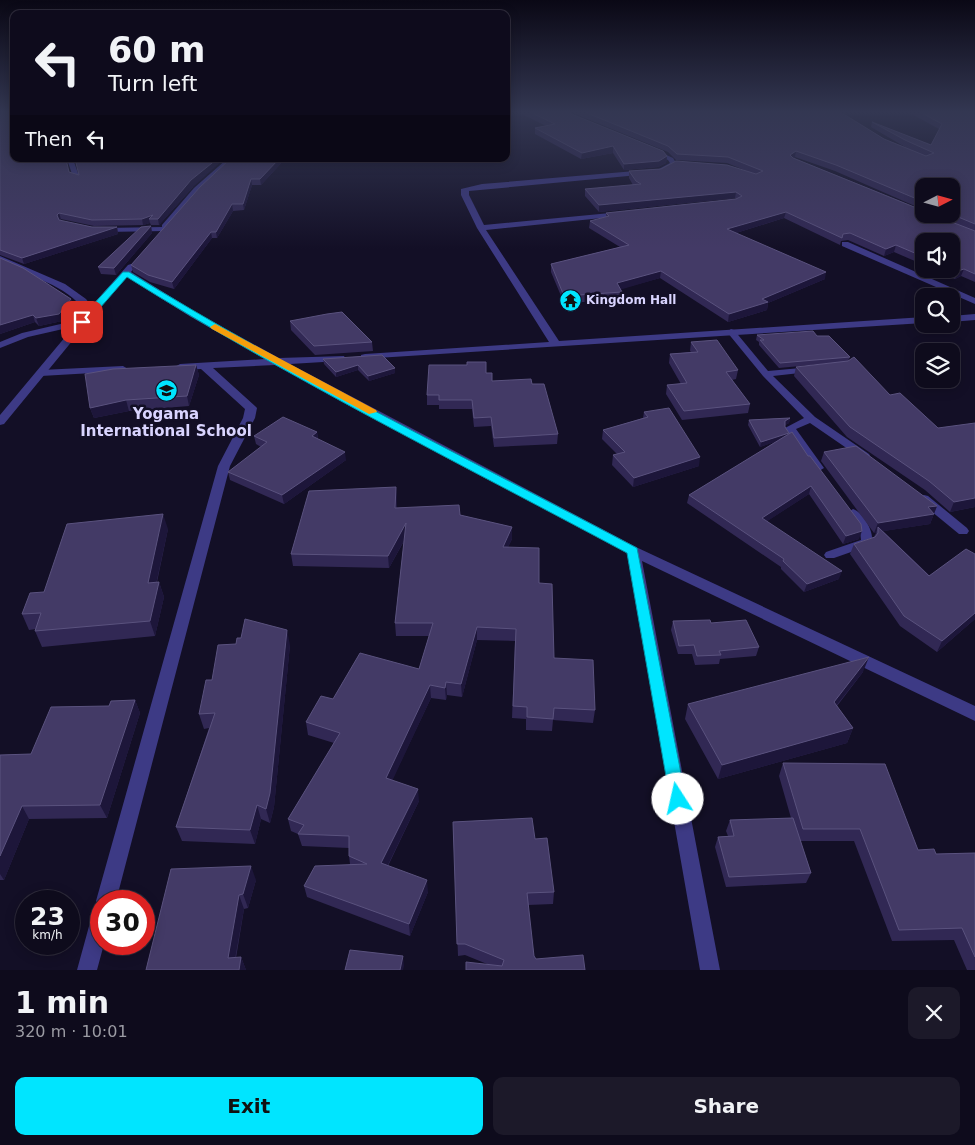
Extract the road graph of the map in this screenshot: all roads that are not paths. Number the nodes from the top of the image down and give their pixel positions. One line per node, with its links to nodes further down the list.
1 (668, 158): 4 (street)
2 (71, 162): 6 (street)
3 (227, 162): 9 (street)
4 (673, 163): 5 (lane); 8 (street)
5 (682, 163)
6 (77, 177)
7 (628, 213): 8 (street)
8 (481, 228): 24 (street)
9 (163, 229): 10 (lane); 11 (street)
10 (94, 230)
11 (157, 236)
12 (845, 244): 16 (lane)
13 (138, 258): 15 (street)
14 (0, 259): 17 (street)
15 (126, 273): 17 (street); 25 (street)
16 (975, 301)
17 (91, 312): 21 (street)
18 (975, 318): 19 (street)
19 (960, 319)
20 (915, 321): 22 (street)
21 (82, 322): 23 (lane); 30 (street)
22 (731, 332): 24 (street); 31 (lane)
23 (0, 345)
24 (556, 345): 25 (street)
25 (278, 362): 26 (street); 39 (street)
26 (204, 366): 27 (street); 42 (street)
27 (165, 367)
28 (815, 368): 31 (lane)
29 (136, 369): 30 (street)
30 (40, 373): 33 (street)
31 (766, 374): 32 (lane)
32 (811, 419): 34 (lane); 35 (lane)
33 (0, 422)
34 (871, 460)
35 (827, 479)
36 (912, 489): 38 (lane)
37 (844, 501): 40 (lane)
38 (963, 531)
39 (632, 551): 41 (street); 45 (street)
40 (830, 555)
41 (975, 714)
42 (109, 890)
43 (91, 955): 44 (street)
44 (87, 970)
45 (710, 970)

